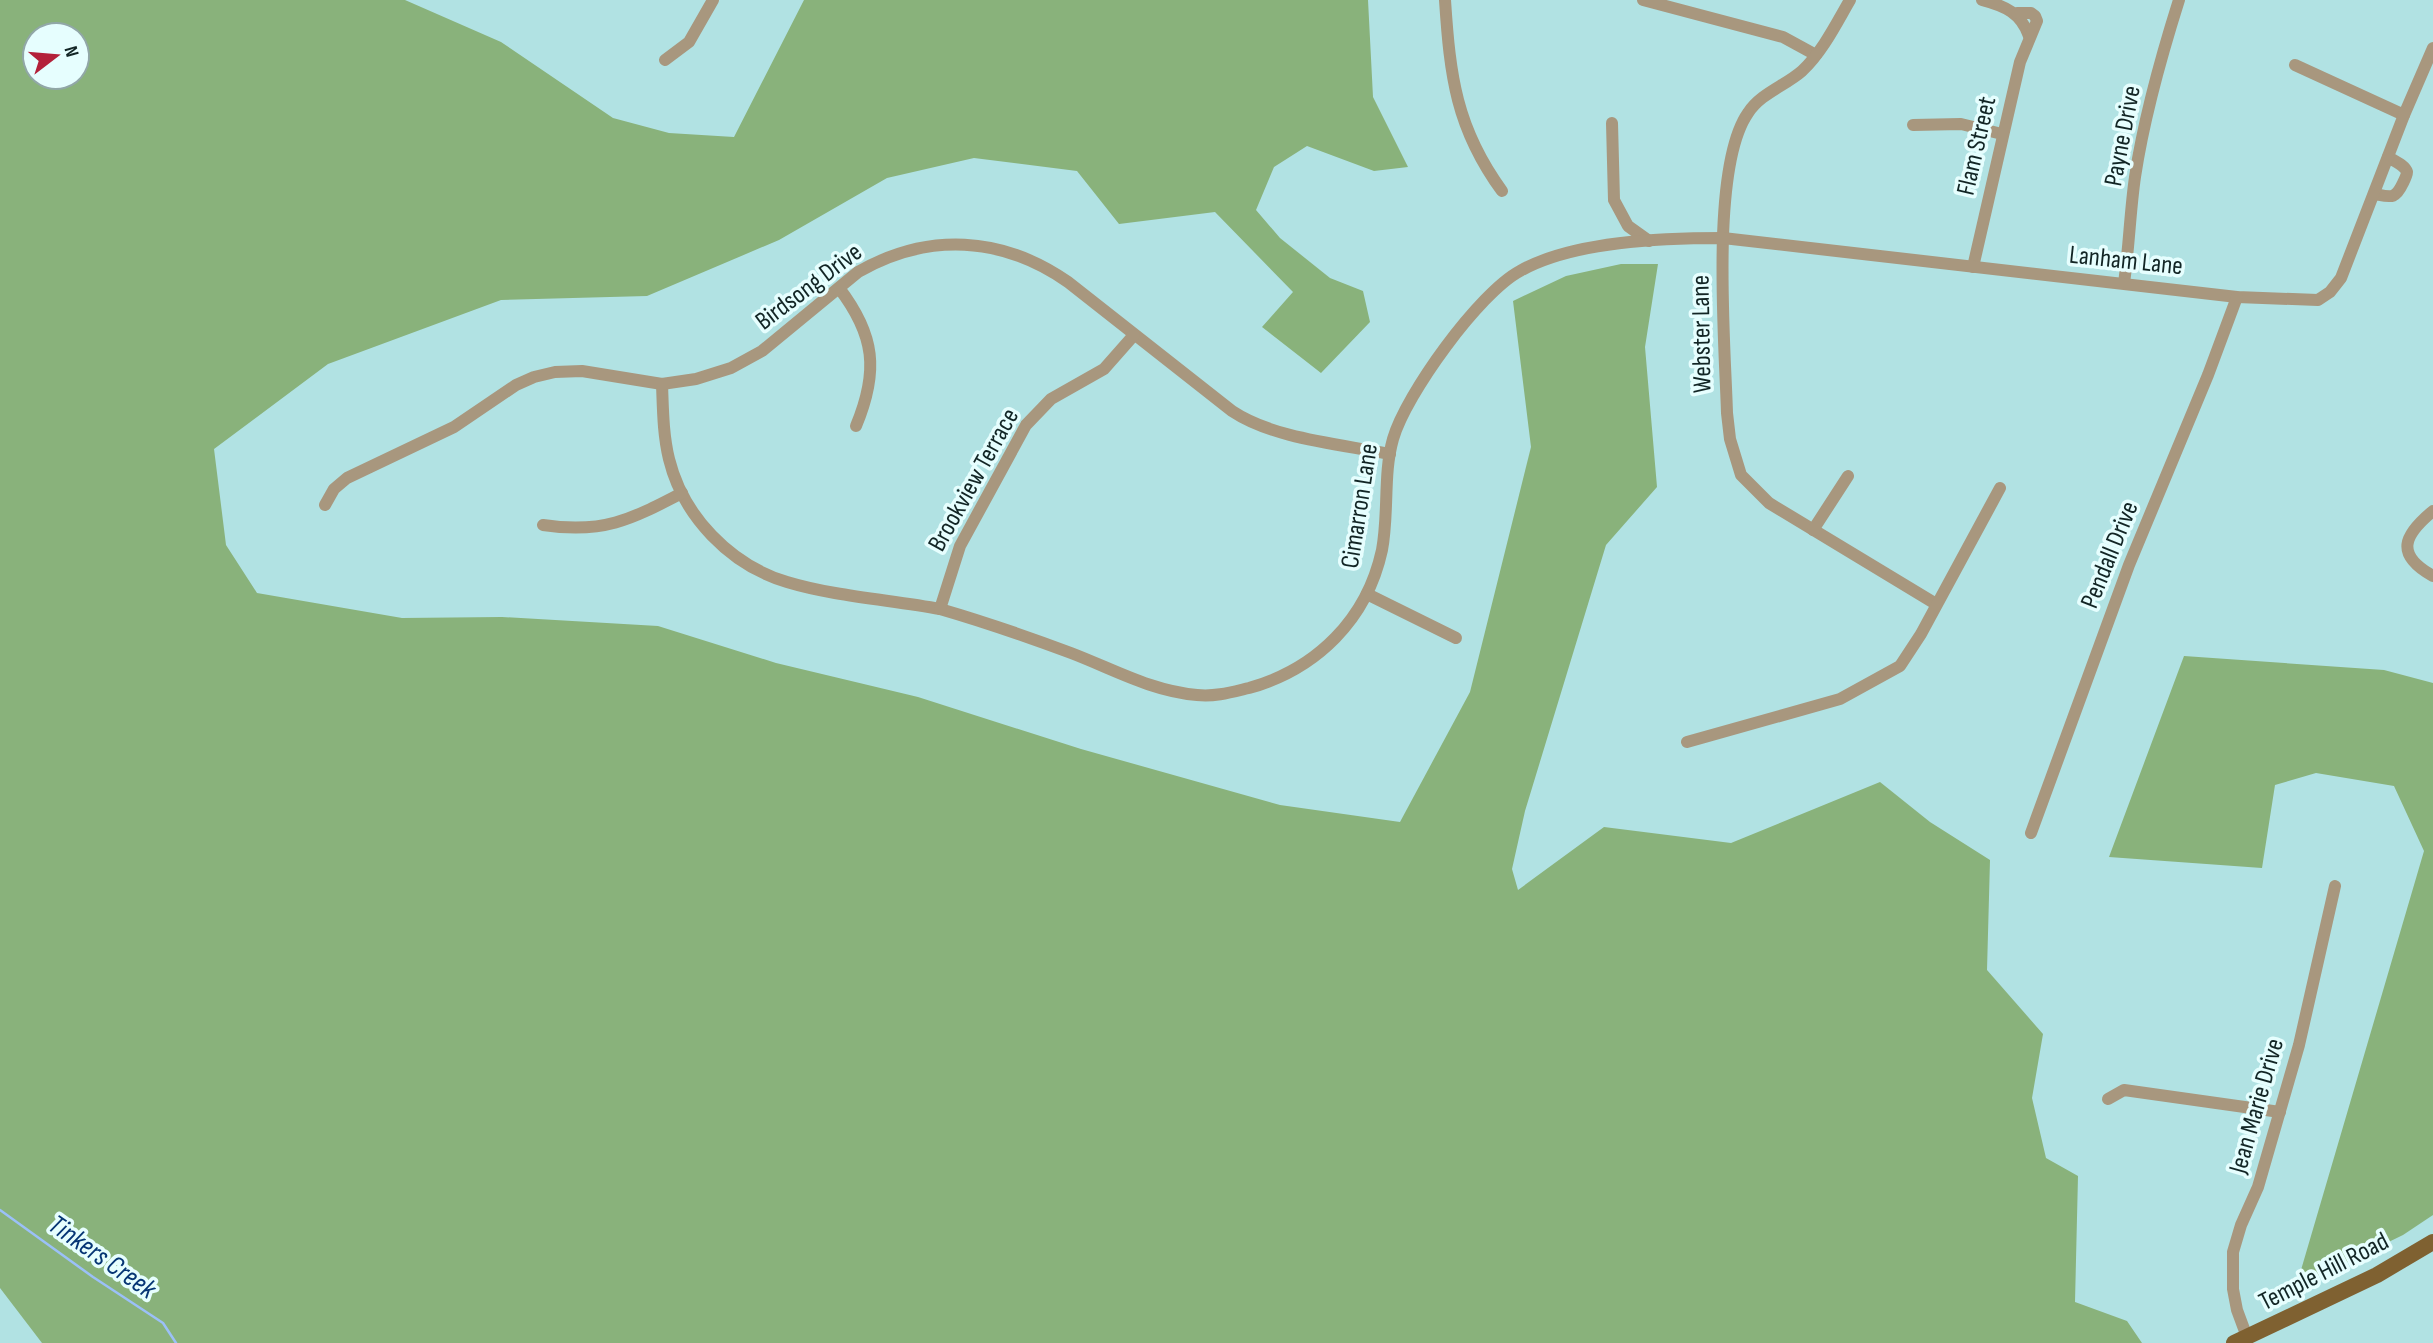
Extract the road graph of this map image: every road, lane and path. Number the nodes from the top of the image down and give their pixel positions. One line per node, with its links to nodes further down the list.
1 (713, 0): 9 (street)
2 (1445, 0): 16 (street)
3 (1643, 0): 8 (street)
4 (1850, 0): 8 (street, Webster Lane)
5 (1982, 0): 14 (street, Flam Street)
6 (2179, 0): 21 (street, Payne Drive)
7 (2433, 48): 11 (street, Lanham Lane)
8 (1816, 55): 18 (street, Webster Lane)
9 (665, 60)
10 (2295, 65): 11 (street)
11 (2404, 115): 15 (street, Lanham Lane)
12 (1612, 123): 19 (street)
13 (1913, 125): 14 (street)
14 (2002, 134): 20 (street, Flam Street)
15 (2388, 158): 17 (street, Lanham Lane); 17 (street)
16 (1502, 191)
17 (2374, 194): 23 (street, Lanham Lane)
18 (1723, 238): 19 (street, Lanham Lane); 20 (street, Lanham Lane); 34 (street, Webster Lane)
19 (1645, 241): 27 (street, Cimarron Lane)
20 (1973, 267): 21 (street, Lanham Lane)
21 (2124, 283): 23 (street, Lanham Lane)
22 (839, 288): 24 (street, Birdsong Drive); 25 (street, Birdsong Drive); 26 (street)
23 (2237, 297): 41 (street, Pendall Drive)
24 (1134, 335): 27 (street, Birdsong Drive); 38 (street, Brookview Terrace)
25 (662, 384): 30 (street, Cimarron Lane); 31 (street, Birdsong Drive)
26 (856, 426)
27 (1390, 454): 36 (street, Cimarron Lane)
28 (1848, 476): 34 (street)
29 (2000, 488): 37 (street)
30 (682, 493): 33 (street); 38 (street, Cimarron Lane)
31 (325, 505)
32 (2433, 511): 35 (street)
33 (543, 525)
34 (1813, 530): 37 (street, Webster Lane)
35 (2433, 576)
36 (1367, 594): 38 (street, Cimarron Lane); 39 (street)
37 (1936, 604): 40 (street)
38 (940, 609)
39 (1456, 638)
40 (1688, 742)
41 (2031, 832)
42 (2335, 886): 44 (street, Jean Marie Drive)
43 (2108, 1099): 44 (street)
44 (2280, 1112): 46 (street, Jean Marie Drive)
45 (2433, 1242): 46 (main road, Temple Hill Road)
46 (2241, 1340)

